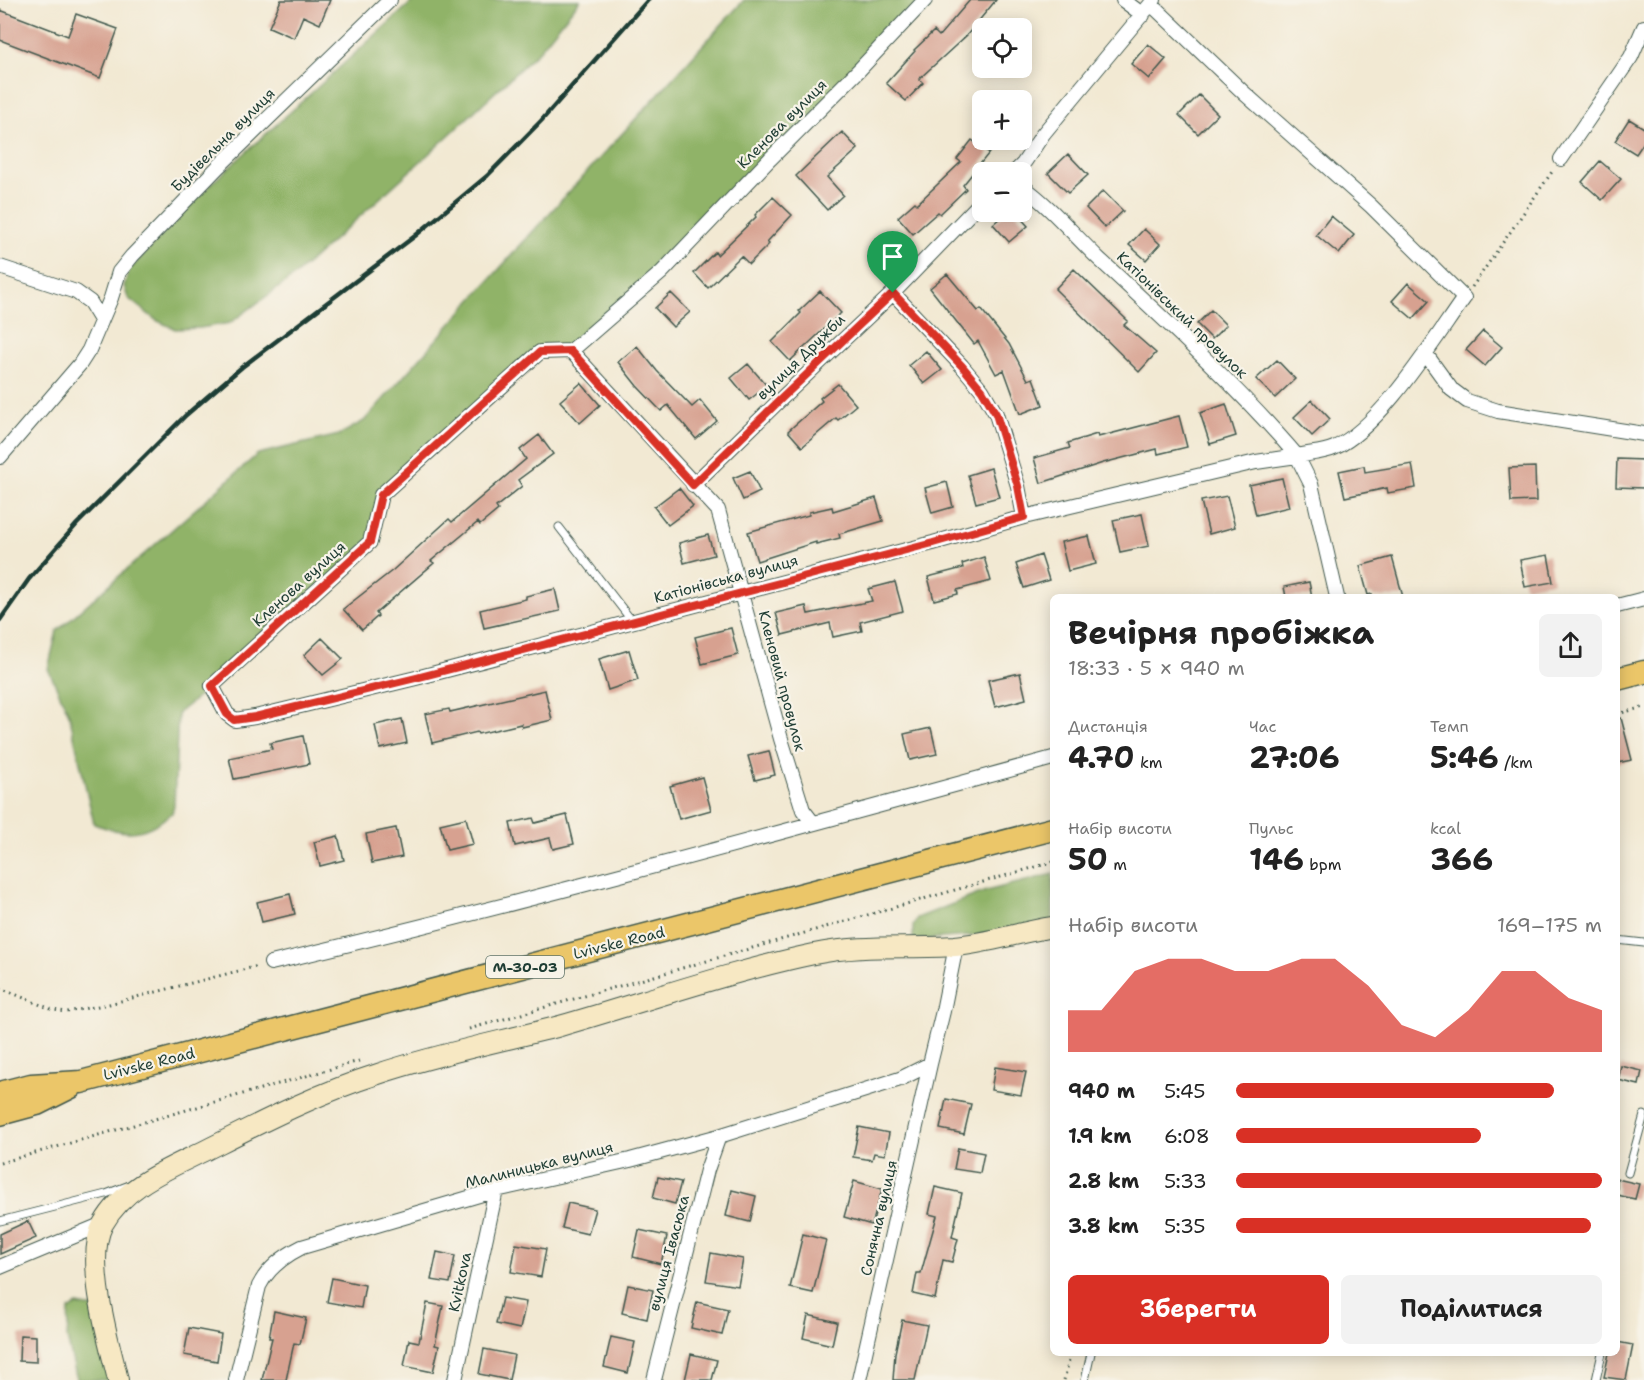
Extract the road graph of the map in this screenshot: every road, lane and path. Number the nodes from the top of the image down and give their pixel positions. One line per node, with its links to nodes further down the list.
1 (390, 0): 13 (street, Будівельна вулиця)
2 (925, 0): 14 (street, Кленова вулиця)
3 (1123, 0): 4 (street)
4 (1149, 6): 7 (street); 12 (street)
5 (1644, 27): 6 (street)
6 (1561, 159): 12 (path)
7 (1022, 162)
8 (1032, 194): 17 (street, Катіонівський провулок)
9 (972, 211): 11 (street, вулиця Дружби)
10 (0, 267): 13 (street)
11 (893, 293): 19 (street, вулиця Дружби); 20 (street)
12 (1464, 298): 15 (street, Катіонівська вулиця)
13 (101, 320): 18 (street, Будівельна вулиця)
14 (571, 351): 19 (street, Кленовий провулок); 31 (street, Кленова вулиця)
15 (1425, 353): 16 (street); 17 (street, Катіонівська вулиця)
16 (1644, 434)
17 (1297, 456): 20 (street, Катіонівська вулиця); 23 (street, Катіонівський провулок)
18 (0, 457)
19 (693, 485): 22 (street, Кленовий провулок)
20 (1024, 517): 22 (street, Катіонівська вулиця)
21 (559, 527): 26 (lane)
22 (740, 592): 26 (street, Катіонівська вулиця); 33 (street, Кленовий провулок)
23 (1336, 594)
24 (1644, 599): 25 (street)
25 (1620, 605)
26 (632, 621): 31 (street, Катіонівська вулиця)
27 (1644, 672): 28 (main road)
28 (1620, 678)
29 (1644, 707): 30 (path)
30 (1620, 713)
31 (255, 717)
32 (1050, 759): 33 (street)
33 (813, 823): 40 (street)
34 (1050, 831): 45 (main road, Lvivske Road / М-30-03)
35 (1050, 863): 42 (path)
36 (1050, 928): 39 (street)
37 (1620, 940): 38 (lane)
38 (1644, 943)
39 (956, 946): 44 (street, Сонячна вулиця); 52 (street)
40 (271, 963): 41 (path)
41 (0, 988)
42 (468, 1030)
43 (365, 1059): 50 (path)
44 (930, 1064): 49 (street, Малиницька вулиця); 64 (street, Сонячна вулиця)
45 (81, 1082): 46 (main road, Lvivske Road / М-30-03); 47 (main road, Lvivske Road / М-30-03)
46 (0, 1093)
47 (0, 1114)
48 (1644, 1115): 51 (lane)
49 (719, 1136): 53 (street, Малиницька вулиця); 63 (street, вулиця Івасюка)
50 (0, 1163)
51 (1628, 1173)
52 (152, 1176): 54 (lane); 55 (street)
53 (496, 1191): 61 (street, Малиницька вулиця); 62 (street, Kvitkova)
54 (0, 1221)
55 (104, 1224): 56 (street); 60 (street)
56 (0, 1267)
57 (1070, 1356): 65 (path)
58 (1090, 1356): 66 (lane)
59 (1601, 1356): 67 (lane)
60 (118, 1380)
61 (236, 1380)
62 (455, 1380)
63 (654, 1380)
64 (859, 1380)
65 (1064, 1380)
66 (1085, 1380)
67 (1596, 1380)

